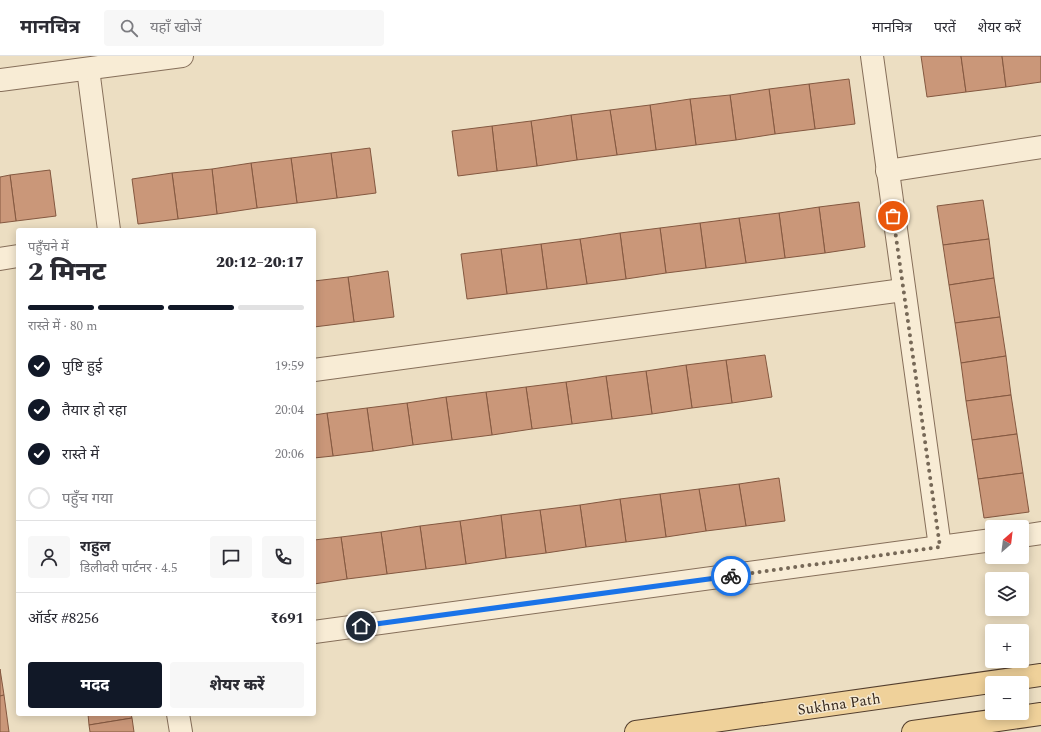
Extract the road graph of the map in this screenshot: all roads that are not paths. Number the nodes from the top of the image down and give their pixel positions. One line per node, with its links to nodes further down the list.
1 (182, 56): 3 (street)
2 (872, 56): 6 (street)
3 (88, 69): 4 (street); 7 (street)
4 (0, 80)
5 (1041, 147): 6 (street)
6 (888, 171): 10 (street)
7 (109, 228)
8 (16, 256): 9 (street)
9 (0, 258)
10 (903, 290): 11 (street); 15 (street)
11 (316, 370)
12 (1041, 534): 13 (street)
13 (1029, 535)
14 (985, 541): 15 (street)
15 (940, 547): 16 (street)
16 (316, 632)
17 (1041, 675): 21 (main road, Sukhna Path)
18 (1041, 714): 22 (main road)
19 (178, 716): 20 (street)
20 (180, 732)
21 (636, 732)
22 (913, 732)

